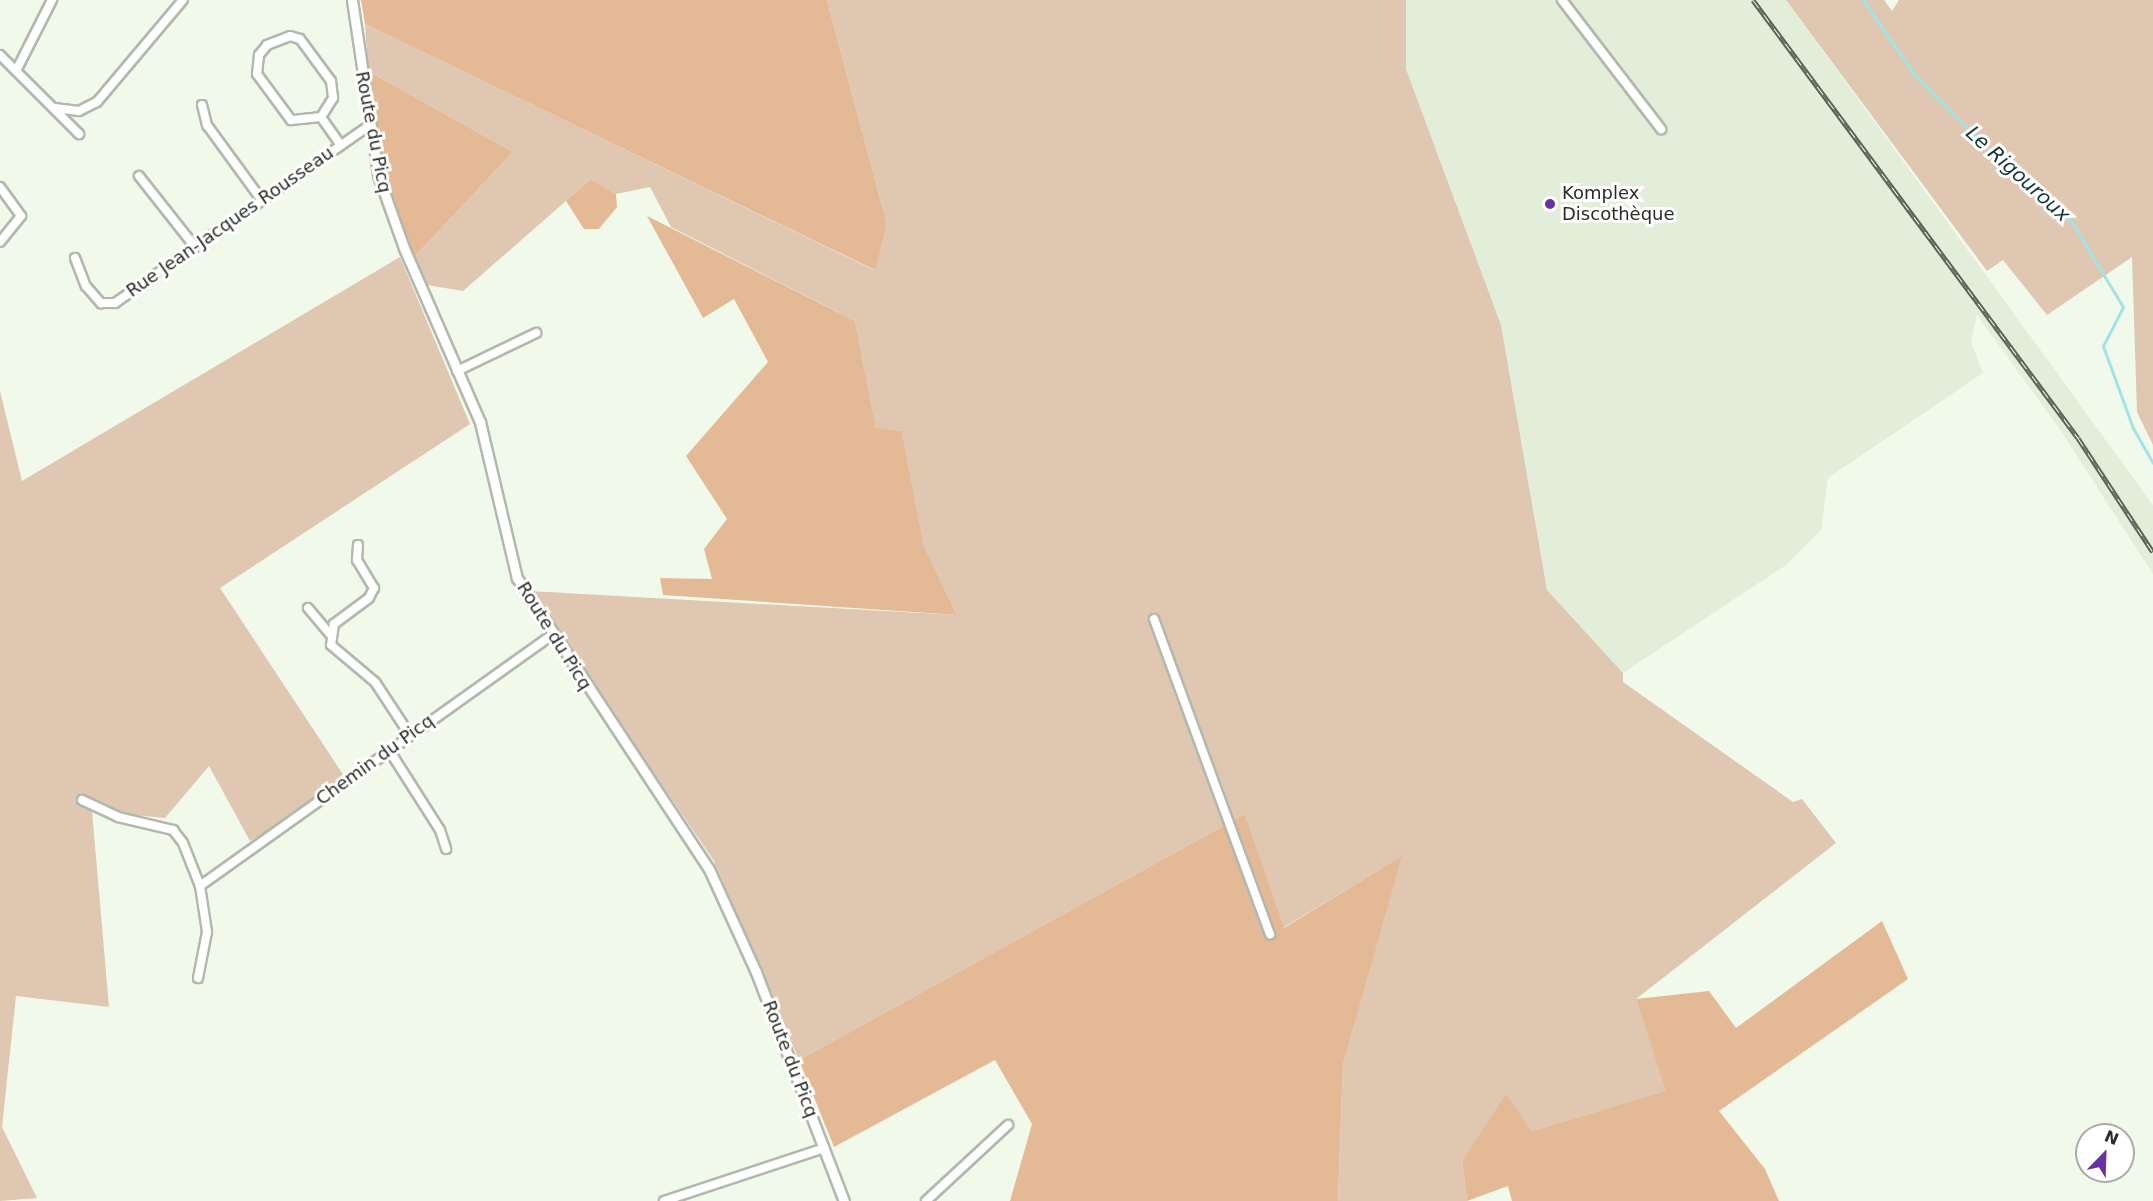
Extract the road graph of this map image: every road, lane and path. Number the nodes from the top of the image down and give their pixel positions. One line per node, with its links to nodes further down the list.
1 (52, 0): 6 (street)
2 (183, 0): 8 (street)
3 (352, 0): 10 (street, Route du Picq)
4 (1562, 0): 11 (street)
5 (0, 55): 6 (street)
6 (16, 70): 8 (street)
7 (201, 105): 16 (street)
8 (55, 108): 12 (street)
9 (321, 117): 9 (street); 13 (street)
10 (370, 124): 13 (street, Rue Jean-Jacques Rousseau); 21 (street, Route du Picq)
11 (1661, 129)
12 (79, 134)
13 (340, 144): 16 (street, Rue Jean-Jacques Rousseau)
14 (139, 176): 18 (street)
15 (0, 187): 17 (street)
16 (261, 199): 18 (street, Rue Jean-Jacques Rousseau)
17 (0, 242)
18 (195, 247): 19 (street, Rue Jean-Jacques Rousseau)
19 (75, 258)
20 (536, 333): 21 (street)
21 (457, 371): 26 (street, Route du Picq)
22 (358, 545): 25 (street)
23 (308, 608): 25 (street)
24 (1154, 619): 32 (street)
25 (330, 634): 27 (street)
26 (550, 636): 27 (street, Chemin du Picq); 35 (street, Route du Picq)
27 (410, 735): 28 (street, Chemin du Picq)
28 (388, 750): 30 (street); 31 (street, Chemin du Picq)
29 (82, 800): 31 (street)
30 (446, 849)
31 (200, 886): 33 (street)
32 (1269, 934)
33 (198, 978)
34 (1008, 1125): 38 (street)
35 (824, 1148): 36 (street); 37 (street, Route du Picq)
36 (664, 1201)
37 (844, 1201)
38 (926, 1201)

